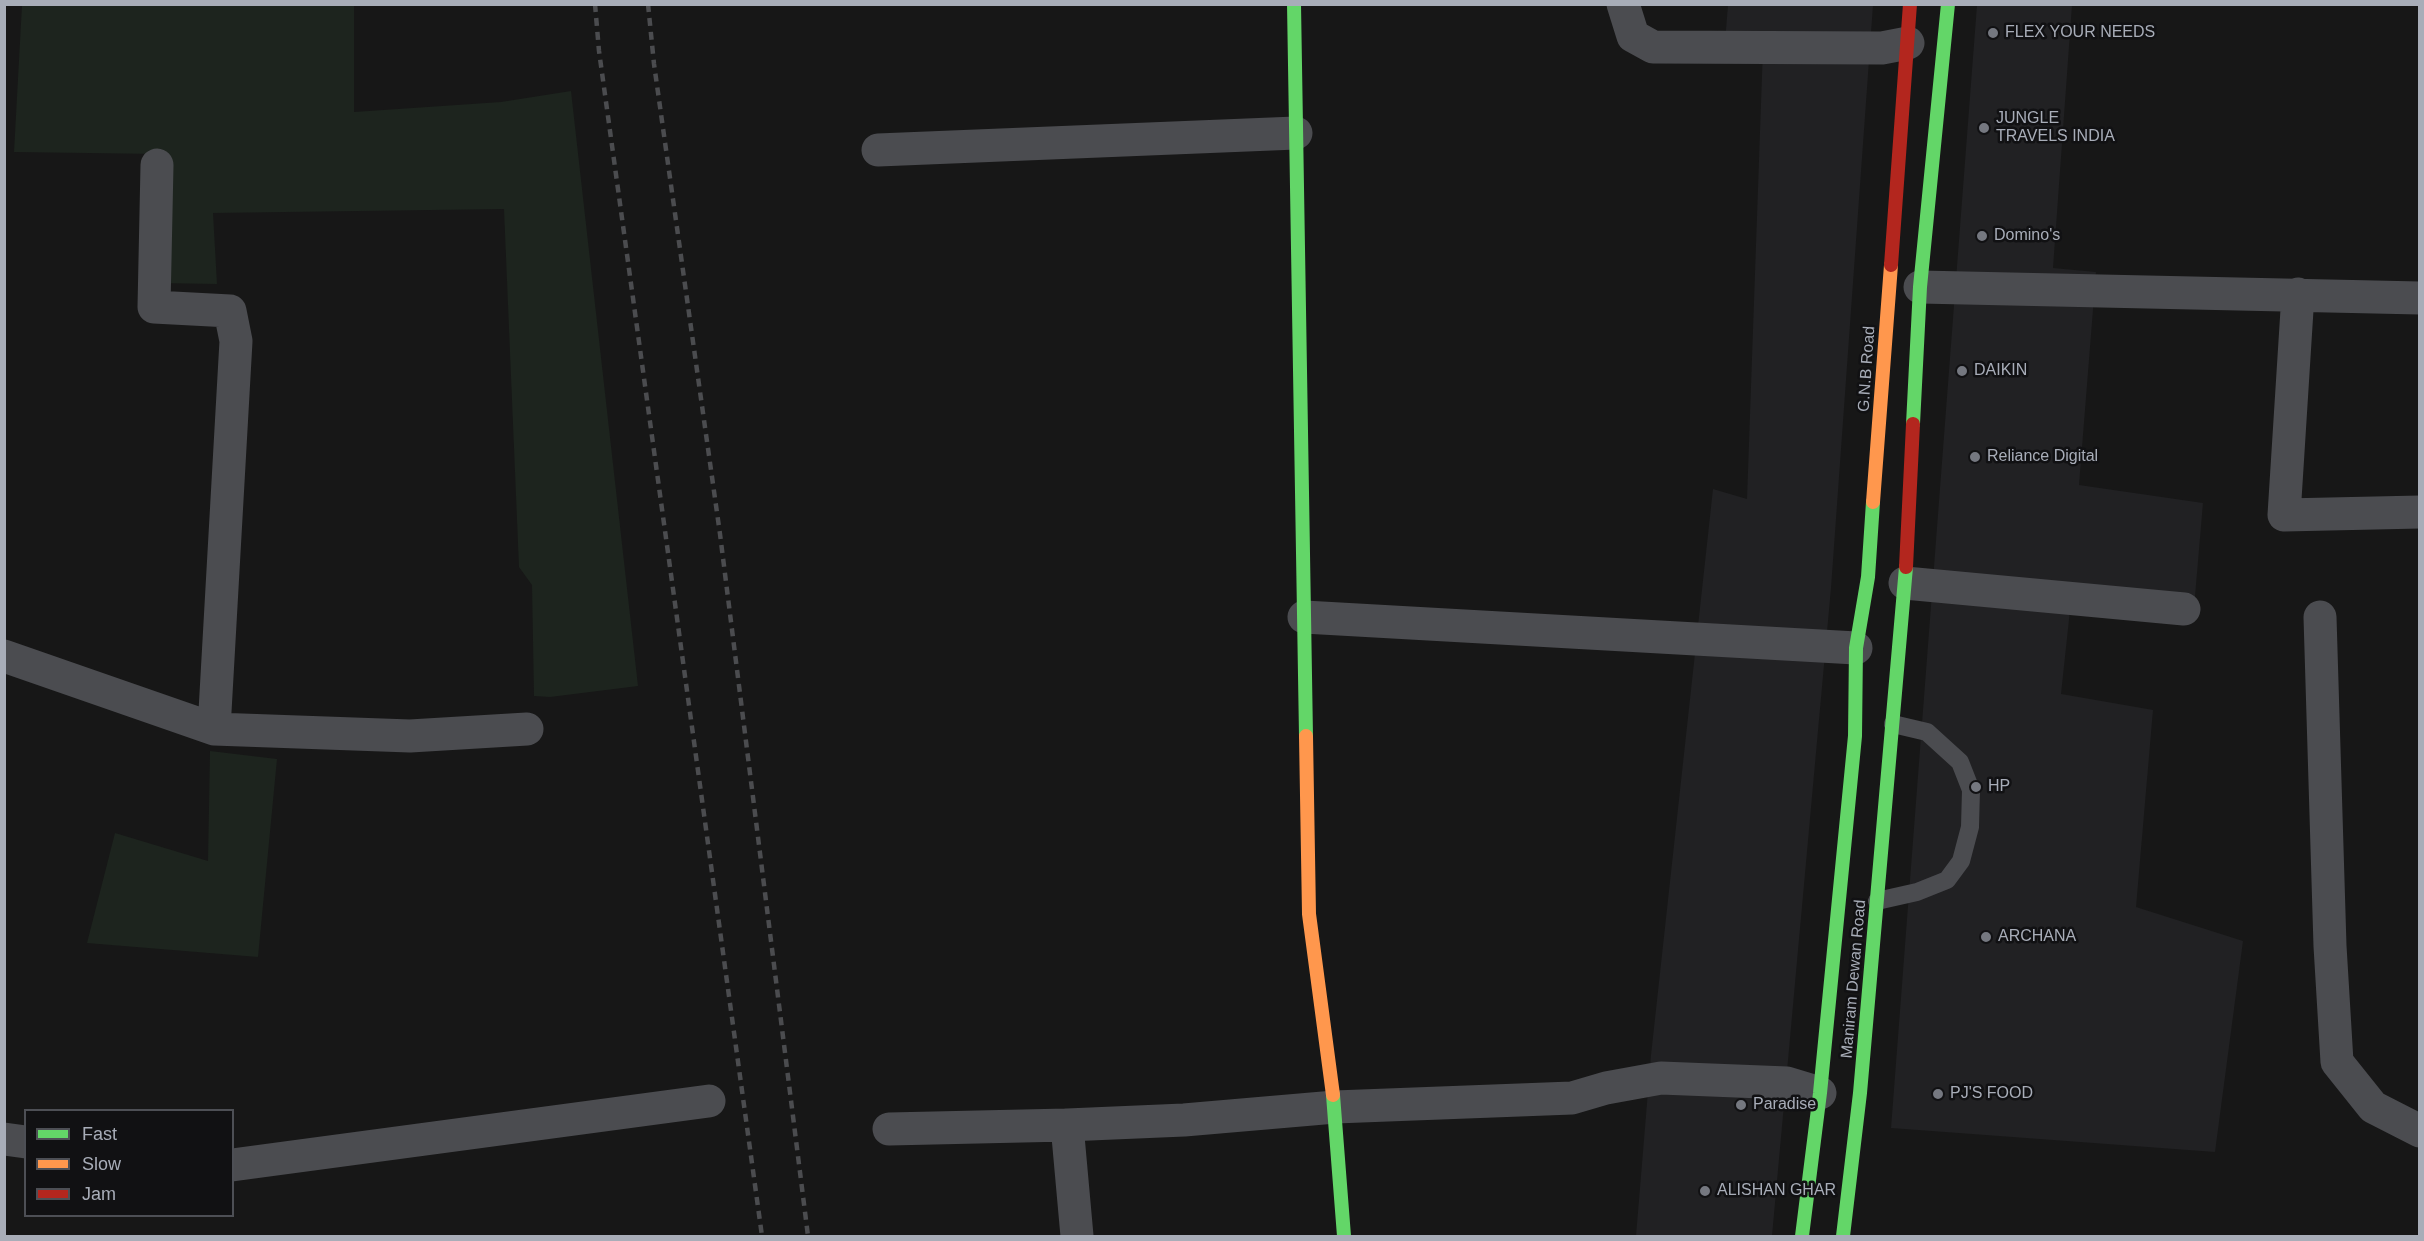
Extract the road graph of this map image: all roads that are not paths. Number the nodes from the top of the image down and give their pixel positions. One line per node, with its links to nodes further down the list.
1 (1294, 4): 6 (main road)
2 (1623, 4): 5 (street)
3 (1910, 4): 5 (main road, G.N.B Road)
4 (1948, 4): 9 (main road)
5 (1908, 43): 17 (main road, G.N.B Road)
6 (1296, 133): 7 (street); 15 (main road)
7 (878, 150)
8 (157, 165): 20 (street)
9 (1920, 287): 10 (street); 13 (main road)
10 (2298, 294): 11 (street); 12 (street)
11 (2420, 298)
12 (2420, 512)
13 (1905, 583): 14 (street); 19 (main road)
14 (2184, 609)
15 (1304, 617): 17 (street); 26 (main road)
16 (2320, 617): 29 (street)
17 (1856, 648): 22 (main road, G.N.B Road)
18 (4, 656): 20 (street)
19 (1893, 724): 23 (main road, Maniram Dewan Road); 23 (lane)
20 (214, 729): 21 (street)
21 (527, 729)
22 (1855, 736): 24 (main road, Maniram Dewan Road)
23 (1877, 901): 36 (main road, Maniram Dewan Road)
24 (1820, 1093): 26 (street); 35 (main road, Maniram Dewan Road)
25 (709, 1101): 32 (street)
26 (1335, 1107): 27 (street); 34 (main road)
27 (1067, 1125): 28 (street); 33 (street)
28 (889, 1130)
29 (2420, 1131)
30 (4, 1139): 31 (street)
31 (24, 1142)
32 (234, 1164)
33 (1077, 1236)
34 (1344, 1236)
35 (1802, 1236)
36 (1842, 1236)

